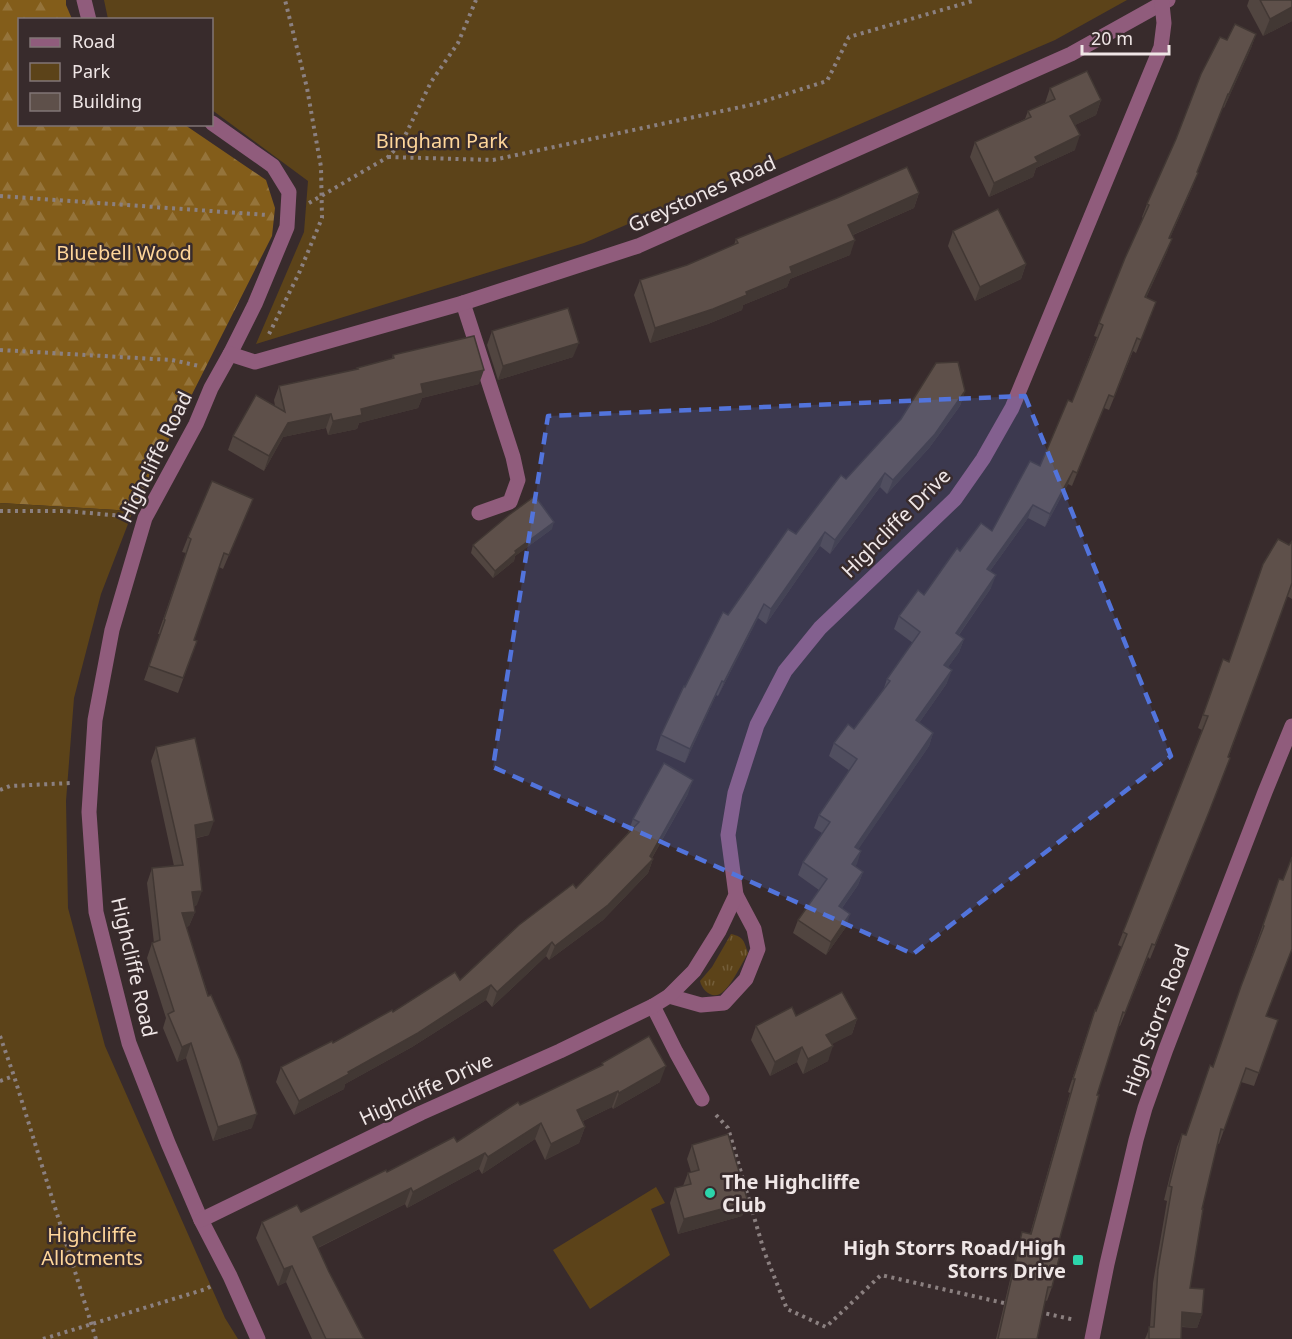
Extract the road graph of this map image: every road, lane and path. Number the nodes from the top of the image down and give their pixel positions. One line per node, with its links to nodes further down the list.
1 (84, 0): 5 (street)
2 (476, 0): 7 (path)
3 (976, 0): 7 (path)
4 (1165, 2): 10 (street, Greystones Road); 20 (street, Highcliffe Drive)
5 (88, 18)
6 (213, 124): 9 (street, Highcliffe Road)
7 (388, 156): 9 (path)
8 (0, 196): 9 (path)
9 (288, 216): 12 (street, Highcliffe Road)
10 (463, 303): 12 (street, Greystones Road); 15 (street)
11 (0, 350): 13 (path)
12 (230, 354): 13 (street, Highcliffe Road)
13 (221, 371): 16 (street, Highcliffe Road)
14 (0, 511): 16 (path)
15 (479, 513)
16 (145, 518): 18 (street, Highcliffe Road)
17 (1292, 726): 32 (street, High Storrs Road)
18 (91, 782): 19 (path); 27 (street, Highcliffe Road)
19 (0, 790)
20 (736, 895): 21 (street, Highcliffe Drive); 21 (street, Highcliffe Drive)
21 (669, 996): 22 (street, Highcliffe Drive)
22 (653, 1006): 26 (street); 27 (street, Highcliffe Drive)
23 (0, 1036): 24 (path)
24 (14, 1076): 25 (path); 31 (path)
25 (0, 1081)
26 (702, 1099): 29 (path)
27 (201, 1220): 28 (street, Highcliffe Road)
28 (230, 1276): 31 (path); 35 (street, Highcliffe Road)
29 (1016, 1306)
30 (1038, 1311): 32 (path)
31 (91, 1324): 33 (path); 34 (path)
32 (1093, 1332)
33 (43, 1339)
34 (96, 1339)
35 (258, 1339)

